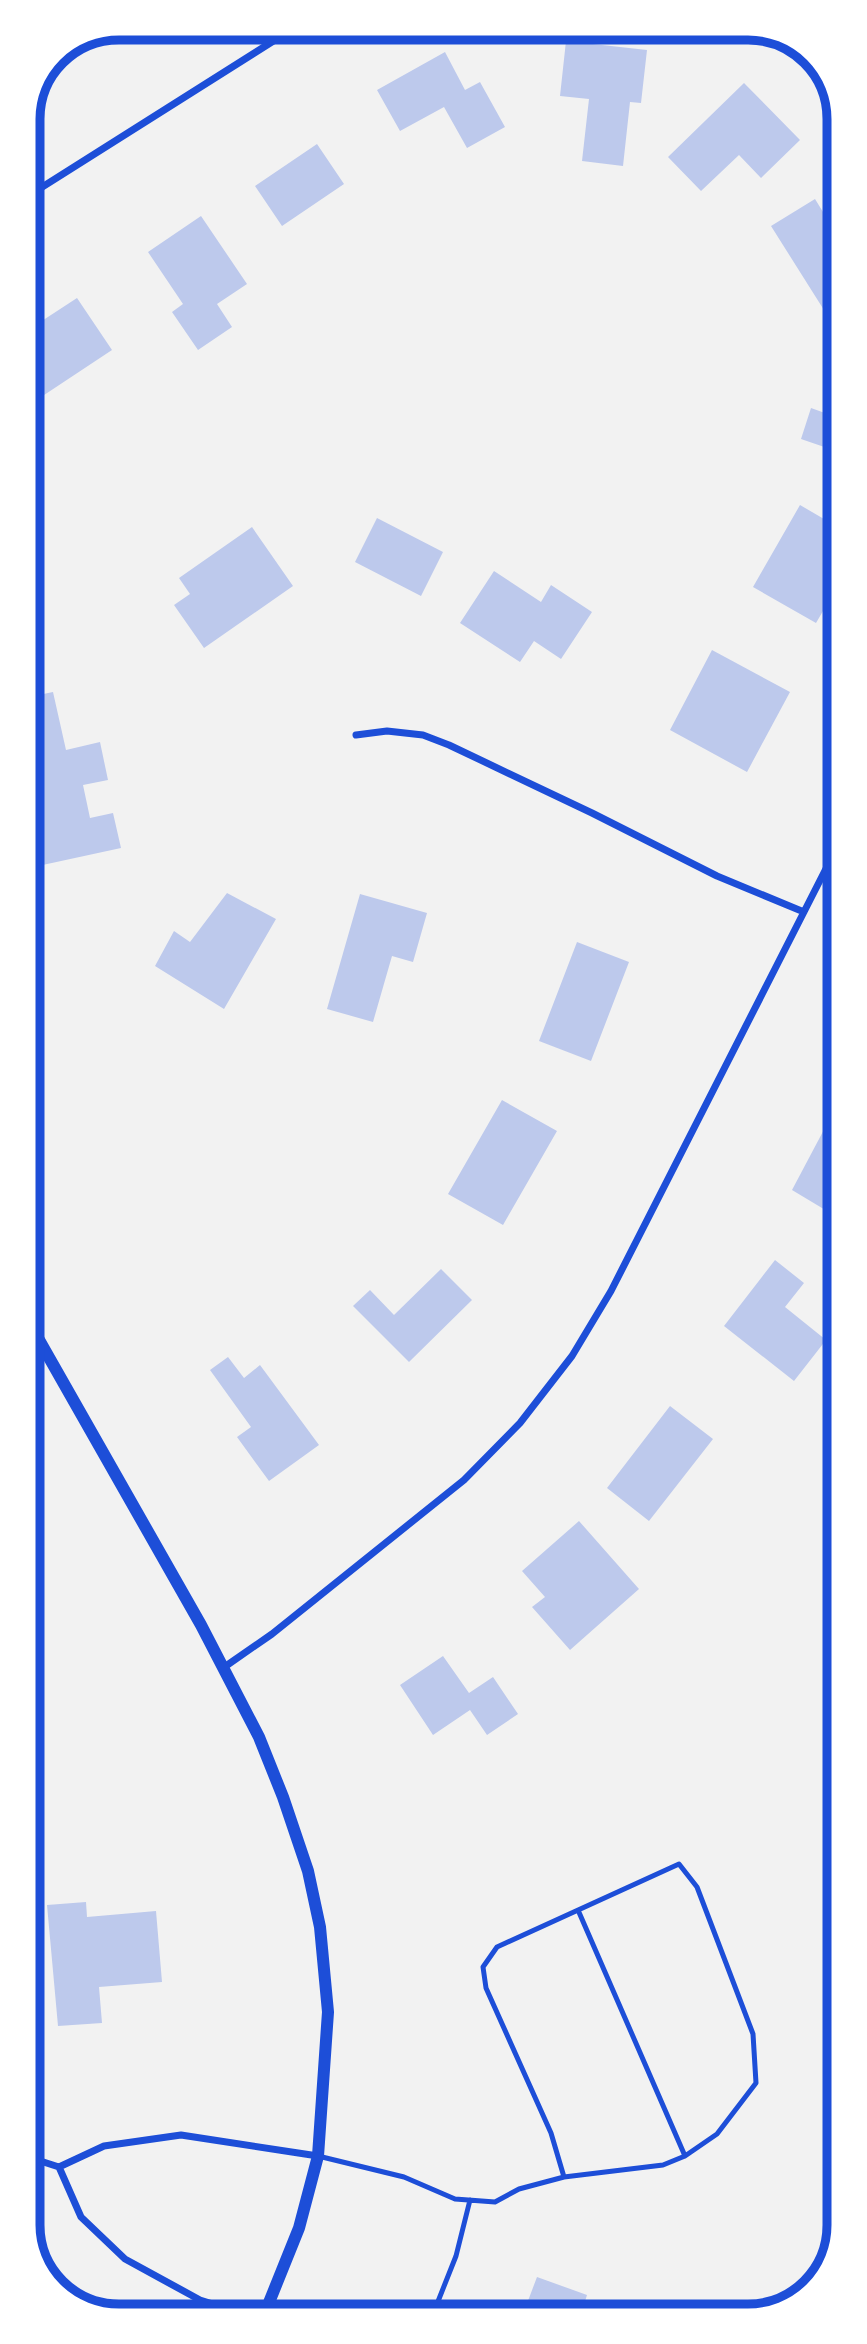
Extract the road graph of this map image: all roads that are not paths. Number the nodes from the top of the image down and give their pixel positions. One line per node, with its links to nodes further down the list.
1 (275, 40): 2 (street)
2 (40, 188)
3 (356, 735): 5 (street)
4 (827, 867): 5 (street)
5 (804, 912): 7 (street)
6 (40, 1342): 7 (street)
7 (223, 1668): 9 (street)
8 (578, 1910): 10 (lane); 10 (lane); 13 (lane)
9 (318, 2155): 12 (street); 14 (lane); 16 (street)
10 (685, 2156): 13 (lane)
11 (40, 2161): 12 (street)
12 (59, 2166): 15 (street)
13 (564, 2177): 14 (lane)
14 (470, 2200): 17 (lane)
15 (213, 2304)
16 (268, 2304)
17 (437, 2304)

